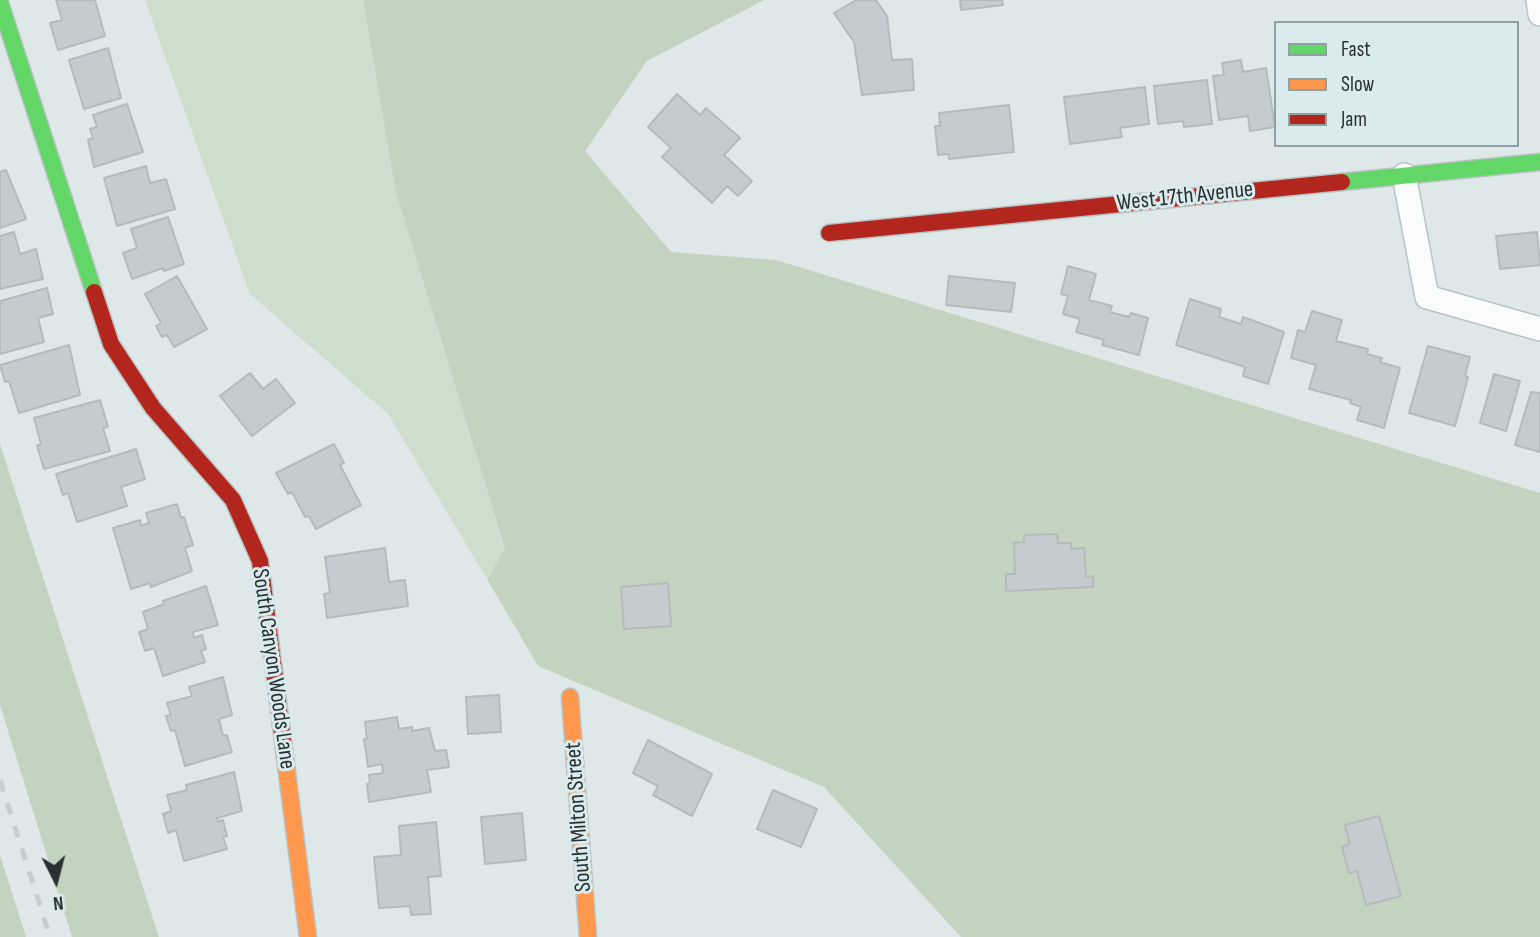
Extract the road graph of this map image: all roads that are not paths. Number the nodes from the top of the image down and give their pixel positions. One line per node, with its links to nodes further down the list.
1 (1538, 0): 3 (street)
2 (0, 3): 9 (street, South Canyon Woods Lane)
3 (1540, 14)
4 (1540, 162): 5 (street, West 17th Avenue)
5 (1404, 175): 6 (street, West 17th Avenue); 7 (street)
6 (829, 233)
7 (1540, 329)
8 (570, 697): 10 (street, South Milton Street)
9 (308, 937)
10 (588, 937)

